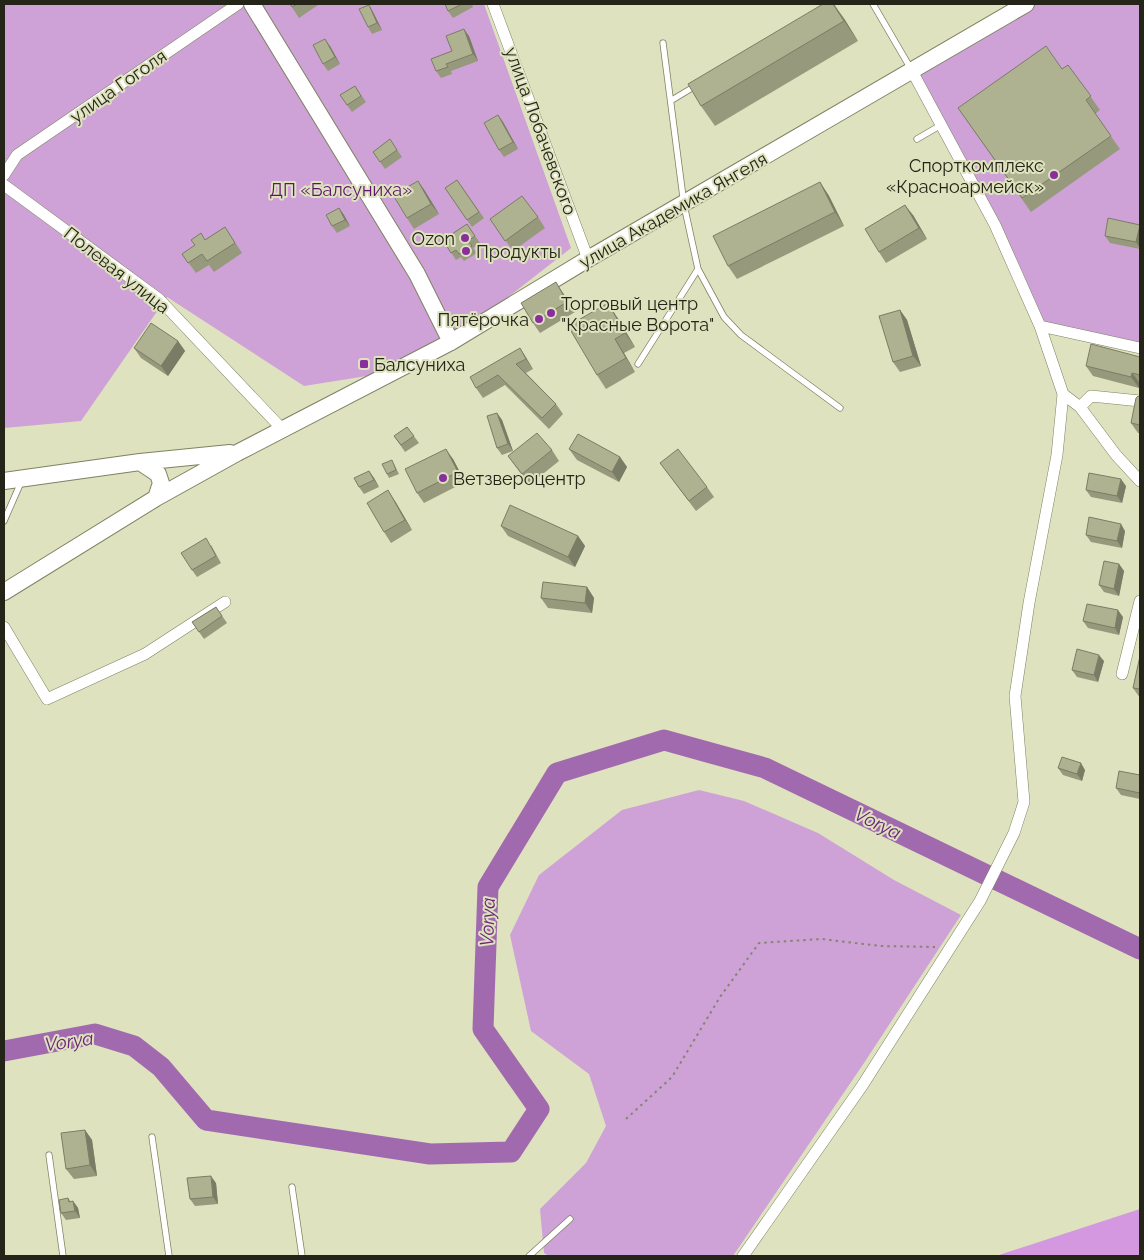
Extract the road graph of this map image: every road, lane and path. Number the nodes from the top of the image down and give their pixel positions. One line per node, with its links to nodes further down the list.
1 (238, 4): 12 (street, улица Гоголя)
2 (252, 4): 18 (main road)
3 (493, 4): 15 (street, улица Лобачевского)
4 (873, 4): 7 (lane)
5 (1026, 4): 7 (main road, улица Академика Янгеля)
6 (663, 43): 9 (lane)
7 (912, 70): 10 (street); 14 (main road, улица Академика Янгеля)
8 (705, 80): 9 (lane)
9 (672, 100): 14 (lane)
10 (941, 125): 11 (lane); 17 (street)
11 (917, 139)
12 (4, 175)
13 (4, 184): 25 (street, Полевая улица)
14 (684, 205): 15 (main road, улица Академика Янгеля); 16 (lane)
15 (588, 259): 18 (main road, улица Академика Янгеля)
16 (698, 269): 20 (lane); 24 (lane)
17 (1040, 326): 19 (street); 21 (street)
18 (451, 342): 25 (main road, улица Академика Янгеля)
19 (1140, 348)
20 (638, 364)
21 (1062, 394): 23 (street); 38 (street)
22 (1140, 401): 23 (street)
23 (1080, 406): 30 (street)
24 (840, 408)
25 (284, 430): 26 (main road, улица Академика Янгеля)
26 (237, 453): 27 (main road); 31 (main road, улица Академика Янгеля)
27 (140, 462): 28 (main road); 31 (main road)
28 (22, 479): 29 (main road); 32 (lane)
29 (4, 481)
30 (1140, 481)
31 (156, 498): 33 (main road, улица Академика Янгеля)
32 (4, 521)
33 (4, 592)
34 (1140, 601): 37 (street)
35 (225, 602): 36 (street)
36 (4, 627)
37 (1122, 674)
38 (950, 948): 39 (path); 48 (street)
39 (626, 1119)
40 (152, 1137): 45 (lane)
41 (49, 1155): 44 (lane)
42 (292, 1186): 46 (lane)
43 (570, 1219): 47 (lane)
44 (63, 1256)
45 (169, 1256)
46 (302, 1256)
47 (529, 1256)
48 (743, 1256)

